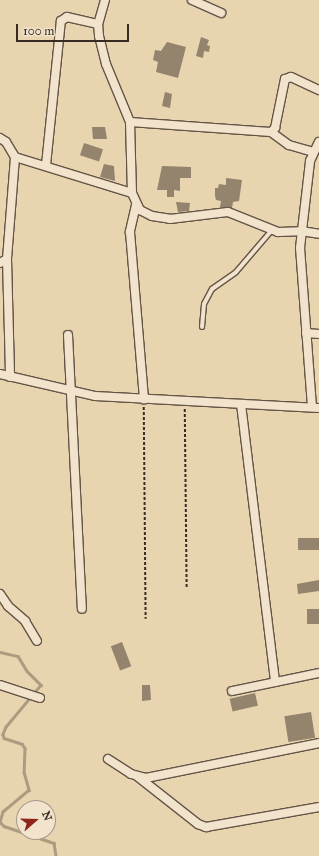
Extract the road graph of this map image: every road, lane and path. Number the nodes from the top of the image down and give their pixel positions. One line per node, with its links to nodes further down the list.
1 (105, 0): 4 (street)
2 (192, 0): 3 (street)
3 (221, 13)
4 (98, 24): 6 (street); 12 (street)
5 (319, 90): 7 (street)
6 (130, 122): 7 (street); 13 (street)
7 (271, 132): 10 (street)
8 (0, 138): 11 (street)
9 (319, 142): 10 (street)
10 (313, 152): 16 (street)
11 (15, 156): 12 (street); 18 (street)
12 (46, 165): 13 (street)
13 (132, 192): 14 (street)
14 (136, 205): 15 (street); 26 (street)
15 (272, 230): 16 (street); 19 (lane)
16 (301, 231): 17 (street); 20 (street)
17 (319, 234)
18 (3, 261): 24 (street)
19 (202, 327)
20 (306, 334): 21 (street); 29 (street)
21 (319, 334)
22 (68, 335): 25 (street)
23 (0, 374): 24 (street)
24 (10, 377): 25 (street)
25 (69, 391): 26 (street); 32 (street)
26 (144, 399): 27 (street); 33 (path)
27 (185, 401): 28 (street); 30 (path)
28 (241, 404): 29 (street); 36 (street)
29 (316, 407)
30 (187, 589)
31 (0, 594): 34 (street)
32 (82, 609)
33 (146, 619)
34 (37, 641)
35 (319, 673): 36 (street)
36 (275, 682): 38 (street)
37 (0, 685): 39 (street)
38 (232, 691)
39 (40, 698)
40 (319, 743): 42 (street)
41 (108, 759): 42 (street)
42 (137, 776): 43 (street)
43 (319, 808)

